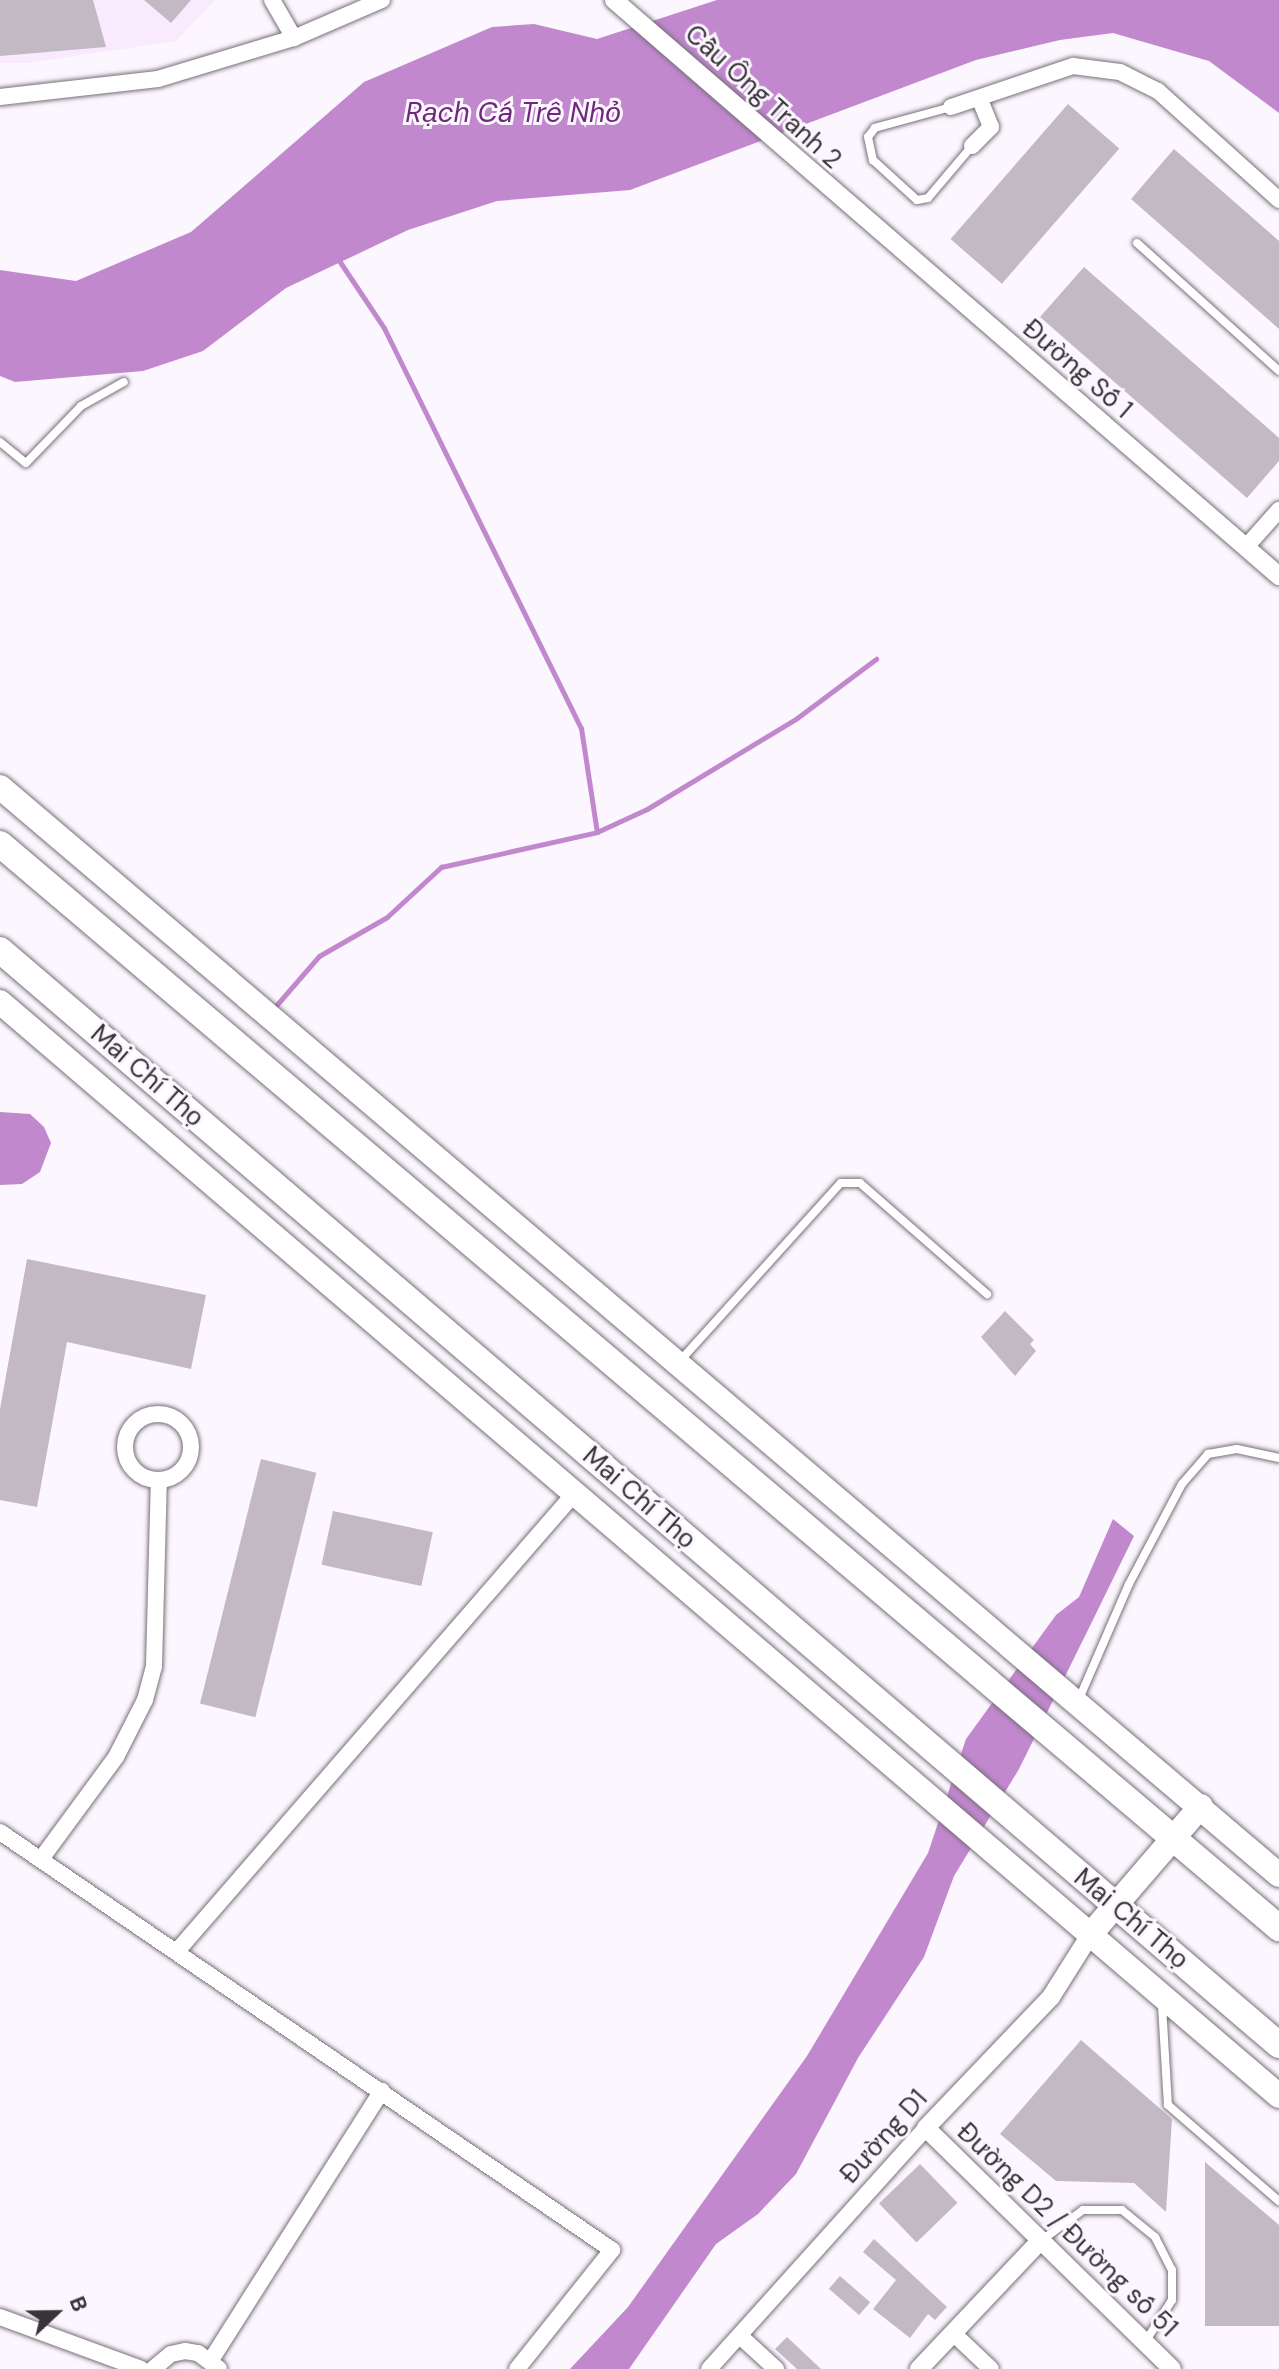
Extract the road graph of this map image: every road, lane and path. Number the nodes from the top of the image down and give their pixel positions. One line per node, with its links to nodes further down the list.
1 (272, 0): 4 (street)
2 (382, 0): 4 (street)
3 (614, 0): 10 (street, Cầu Ông Tranh 2)
4 (294, 38): 5 (street)
5 (0, 97)
6 (979, 98): 7 (street); 8 (street); 9 (street)
7 (951, 107): 8 (lane)
8 (972, 146)
9 (1279, 200)
10 (842, 201): 16 (street, Đường Số 1)
11 (1137, 243): 12 (lane)
12 (1279, 371)
13 (124, 382): 14 (lane)
14 (0, 442)
15 (1279, 510): 16 (street)
16 (1246, 547): 17 (street, Đường Số 1)
17 (1279, 576)
18 (0, 787): 23 (main road)
19 (0, 844): 30 (highway)
20 (0, 950): 33 (highway, Mai Chí Thọ)
21 (0, 1002): 26 (main road, Mai Chí Thọ)
22 (987, 1294): 23 (lane)
23 (678, 1363): 27 (main road)
24 (1279, 1458): 27 (lane)
25 (159, 1480): 25 (street); 31 (street)
26 (573, 1495): 35 (main road, Mai Chí Thọ); 36 (street)
27 (1078, 1702): 28 (main road)
28 (1201, 1806): 30 (main road); 32 (main road)
29 (0, 1832): 31 (street)
30 (1173, 1838): 33 (main road); 34 (highway)
31 (41, 1859): 36 (street)
32 (1279, 1875)
33 (1115, 1905): 35 (main road); 38 (highway, Mai Chí Thọ)
34 (1279, 1928)
35 (1090, 1935): 37 (main road, Mai Chí Thọ); 41 (street, Đường D1)
36 (178, 1950): 39 (street)
37 (1161, 1996): 40 (main road, Mai Chí Thọ); 42 (lane)
38 (1279, 2045)
39 (382, 2091): 48 (street); 51 (street)
40 (1279, 2096)
41 (926, 2128): 43 (street, Đường D2 / Đường số 51); 46 (street, Đường D1)
42 (1279, 2201)
43 (1038, 2243): 45 (street); 47 (street, Đường D2 / Đường số 51); 47 (lane)
44 (0, 2317): 49 (street)
45 (953, 2333): 54 (street); 55 (street)
46 (740, 2336): 52 (street, Đường D1); 53 (street)
47 (1144, 2343): 56 (street, Đường D2 / Đường số 51)
48 (215, 2365): 50 (street)
49 (141, 2369)
50 (153, 2369)
51 (517, 2369)
52 (709, 2369)
53 (776, 2369)
54 (919, 2369)
55 (991, 2369)
56 (1172, 2369)

